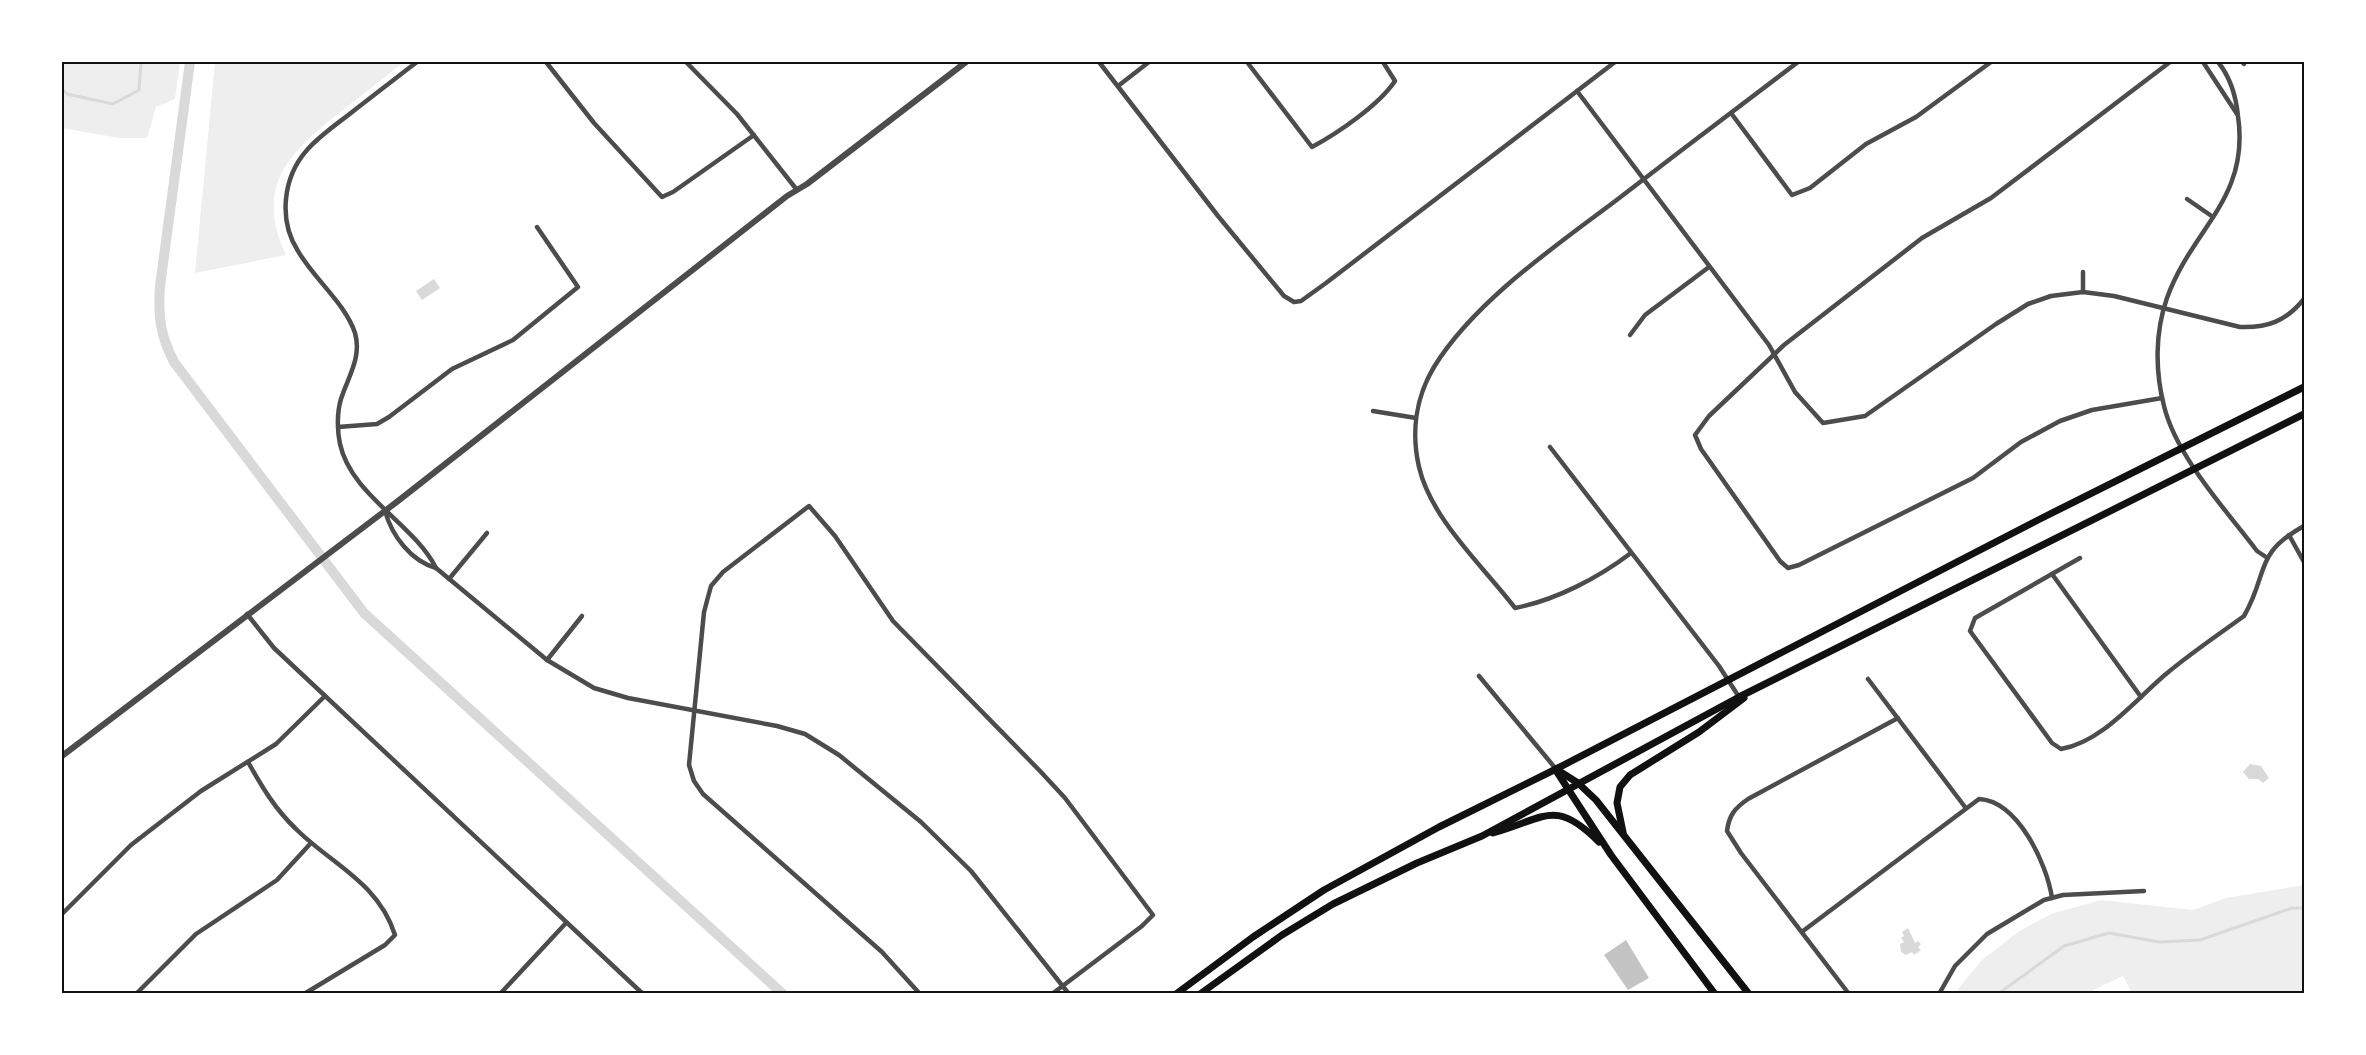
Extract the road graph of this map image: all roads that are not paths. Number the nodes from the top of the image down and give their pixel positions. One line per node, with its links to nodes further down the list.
1 (417, 62): 37 (street)
2 (546, 62): 19 (street)
3 (686, 62): 19 (street)
4 (966, 62): 21 (street)
5 (1099, 62): 15 (street)
6 (1149, 62): 15 (street)
7 (1247, 62): 8 (street)
8 (1383, 62)
9 (1615, 62): 16 (street)
10 (1798, 62): 17 (street)
11 (1991, 62): 17 (street)
12 (2170, 62): 31 (street)
13 (2202, 62): 18 (street)
14 (2218, 62): 18 (street)
15 (1118, 86): 16 (street)
16 (1577, 91): 20 (street)
17 (1731, 113): 20 (street)
18 (2238, 116): 23 (street)
19 (754, 135): 21 (street)
20 (1644, 179): 25 (street); 36 (street)
21 (797, 190): 41 (street)
22 (2187, 199): 23 (street)
23 (2213, 217): 29 (street)
24 (537, 227): 37 (street)
25 (1709, 267): 30 (street); 31 (street)
26 (2083, 272): 27 (street)
27 (2083, 292): 29 (street); 31 (street)
28 (2304, 299): 29 (street)
29 (2164, 308): 33 (street)
30 (1630, 335)
31 (1775, 354): 33 (street)
32 (2304, 387): 39 (main road)
33 (2162, 398): 39 (street)
34 (1373, 411): 36 (street)
35 (2304, 414): 40 (main road)
36 (1416, 418): 45 (street)
37 (338, 427): 41 (street)
38 (1550, 447): 45 (street)
39 (2182, 448): 40 (street); 57 (main road)
40 (2196, 469): 46 (street); 58 (main road)
41 (385, 511): 49 (street); 49 (street); 52 (street)
42 (2304, 526): 44 (street)
43 (488, 533): 51 (street)
44 (2289, 535): 46 (street); 48 (street)
45 (1631, 553): 57 (street)
46 (2266, 557): 61 (street)
47 (2080, 558): 50 (street)
48 (2304, 562)
49 (436, 568): 51 (street)
50 (2052, 574): 61 (street); 61 (street)
51 (449, 579): 54 (street)
52 (247, 615): 59 (street); 64 (street)
53 (582, 616): 54 (street)
54 (547, 660): 62 (street)
55 (1479, 676): 66 (street)
56 (1868, 679): 63 (street)
57 (1729, 680): 60 (street); 66 (main road)
58 (1750, 692): 60 (main road); 70 (main road)
59 (325, 696): 65 (street); 77 (street)
60 (1739, 697): 67 (main road)
61 (2141, 697)
62 (694, 710): 79 (street); 79 (street); 84 (street)
63 (1898, 718): 69 (street); 78 (street)
64 (62, 756)
65 (248, 762): 72 (street); 76 (street)
66 (1556, 770): 67 (main road); 68 (main road); 87 (main road)
67 (1578, 783): 68 (main road); 70 (main road)
68 (1568, 789): 71 (main road); 73 (main road)
69 (1965, 807): 75 (street); 78 (street)
70 (1624, 834): 90 (main road)
71 (1482, 836): 73 (main road); 88 (main road)
72 (311, 843): 80 (street); 81 (street)
73 (1611, 855): 89 (main road)
74 (2144, 891): 75 (street)
75 (2052, 898): 92 (street)
76 (62, 914)
77 (566, 923): 82 (street); 83 (street)
78 (1803, 931): 91 (street)
79 (1062, 986): 85 (street); 86 (street)
80 (136, 993)
81 (303, 993)
82 (500, 993)
83 (643, 993)
84 (920, 993)
85 (1052, 993)
86 (1069, 993)
87 (1176, 993)
88 (1200, 993)
89 (1714, 993)
90 (1749, 993)
91 (1847, 993)
92 (1940, 993)

